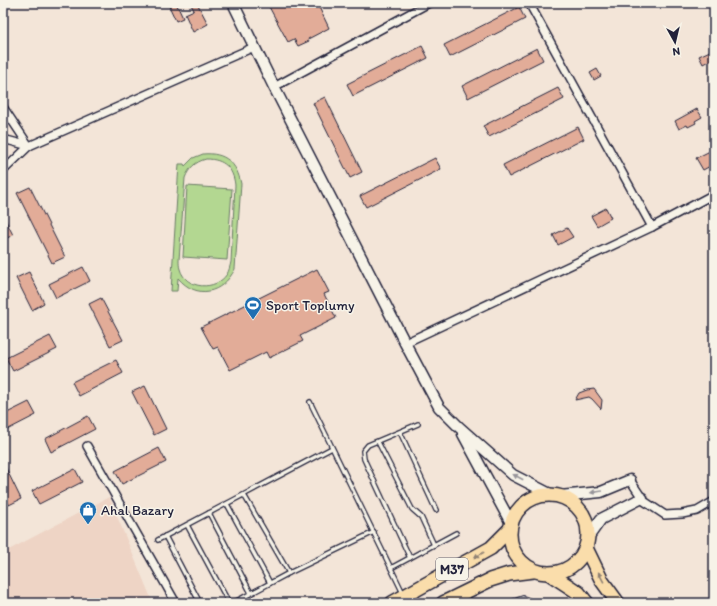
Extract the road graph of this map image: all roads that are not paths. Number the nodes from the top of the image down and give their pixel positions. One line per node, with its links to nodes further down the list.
1 (233, 3): 4 (street)
2 (429, 3): 5 (street)
3 (529, 3): 11 (street)
4 (254, 47): 5 (street); 8 (street)
5 (274, 87): 12 (street)
6 (3, 107): 8 (street)
7 (3, 139): 8 (street)
8 (29, 146): 9 (street)
9 (3, 171)
10 (714, 194): 11 (street)
11 (652, 227): 12 (street)
12 (405, 343): 15 (street)
13 (310, 402): 19 (lane)
14 (418, 424): 16 (lane)
15 (459, 427): 22 (street, one-way to 15); 29 (street)
16 (400, 432): 17 (lane); 26 (lane)
17 (378, 442): 35 (lane); 36 (lane)
18 (87, 446): 44 (street)
19 (332, 448): 21 (lane); 30 (lane)
20 (630, 480): 22 (street, one-way to 22); 23 (street)
21 (244, 495): 25 (lane); 39 (lane)
22 (556, 495): 29 (highway); 34 (highway)
23 (642, 498): 24 (street); 34 (street)
24 (714, 502)
25 (227, 504): 27 (lane); 41 (lane)
26 (436, 510)
27 (210, 513): 28 (lane); 42 (lane)
28 (187, 525): 32 (lane); 46 (lane)
29 (510, 527): 38 (highway); 43 (highway, M37, one-way to 43)
30 (374, 532): 37 (lane); 39 (lane)
31 (456, 533): 35 (lane)
32 (165, 536): 33 (lane); 45 (lane)
33 (158, 540)
34 (587, 542): 40 (highway); 53 (highway, one-way to 34)
35 (434, 545): 36 (lane)
36 (410, 558): 37 (lane)
37 (391, 568): 43 (lane)
38 (533, 571): 40 (highway); 49 (highway, M37)
39 (289, 573): 41 (lane)
40 (550, 574): 52 (highway)
41 (270, 583): 42 (lane)
42 (251, 593): 47 (lane)
43 (405, 596): 48 (highway, M37)
44 (176, 603)
45 (200, 603)
46 (228, 603)
47 (233, 603)
48 (392, 603)
49 (443, 603)
50 (508, 603): 51 (lane)
51 (535, 603)
52 (587, 603)
53 (618, 603)

